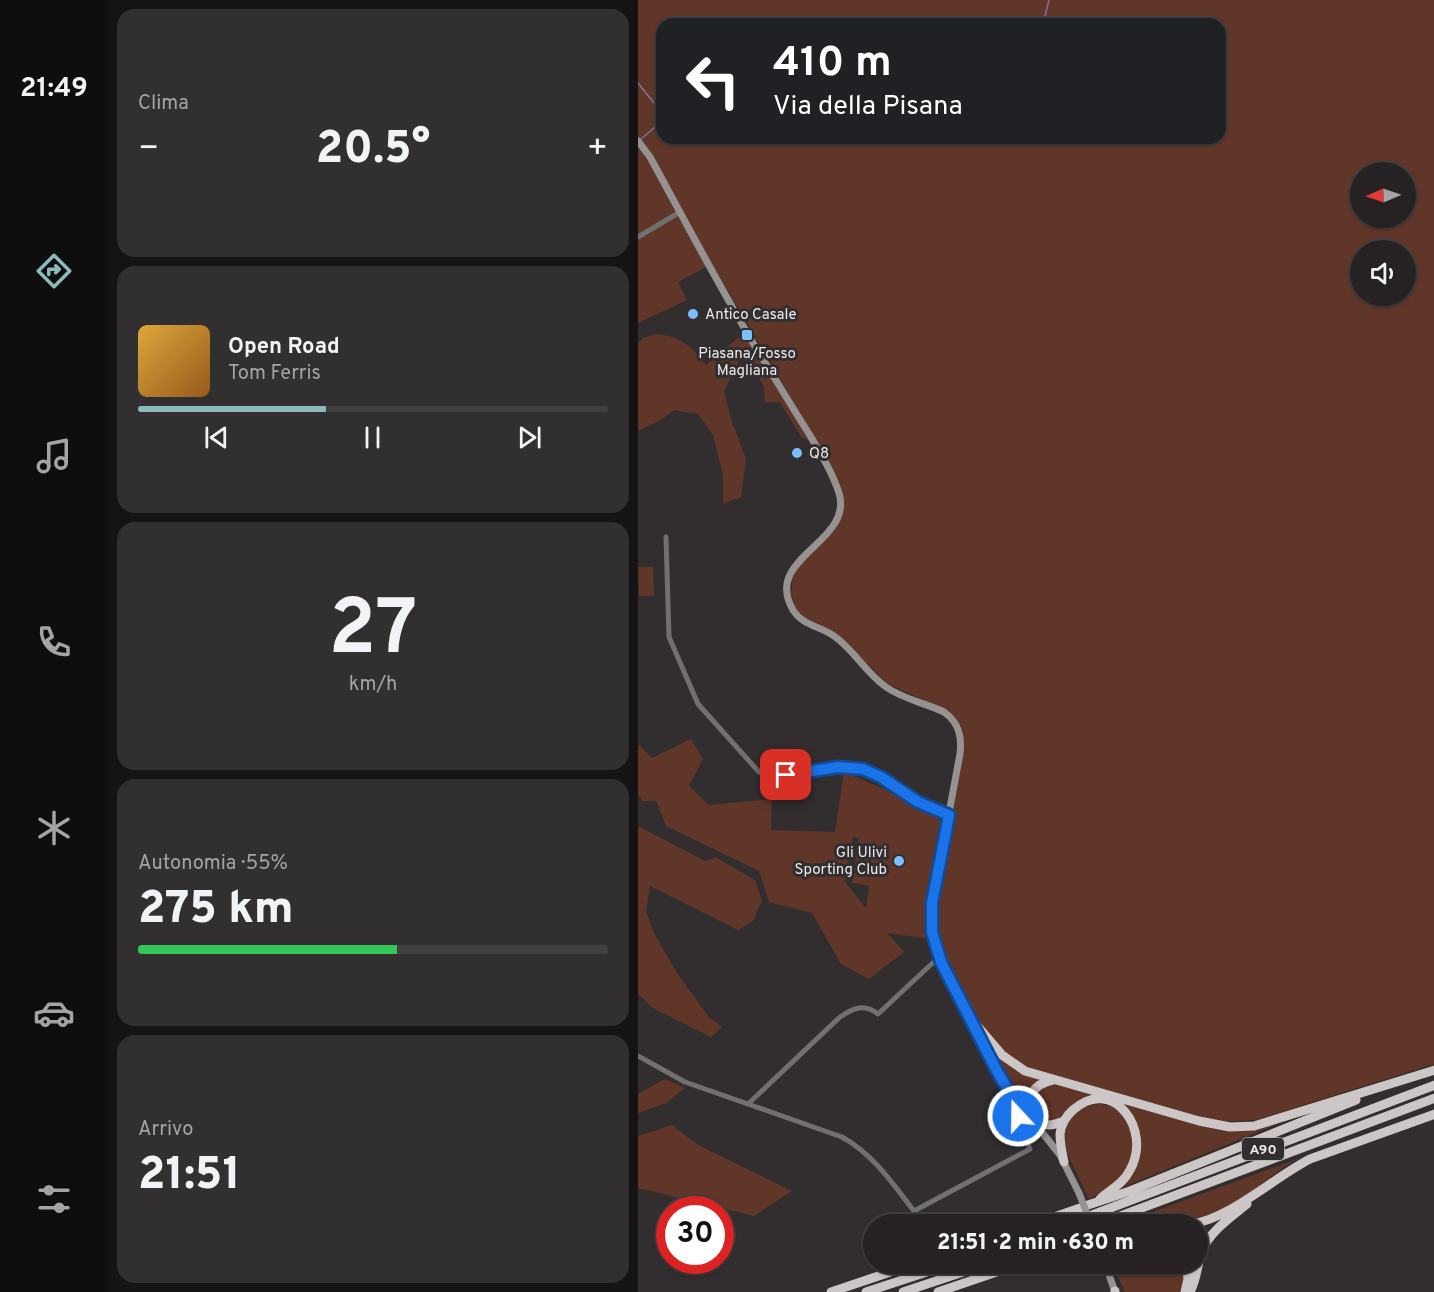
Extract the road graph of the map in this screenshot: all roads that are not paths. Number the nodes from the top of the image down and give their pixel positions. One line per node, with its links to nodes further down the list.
1 (638, 141): 2 (main road)
2 (680, 212): 3 (street); 5 (main road)
3 (638, 237)
4 (666, 537): 5 (street)
5 (949, 815): 6 (main road)
6 (940, 957): 7 (main road); 13 (street)
7 (968, 1015): 10 (highway); 14 (main road)
8 (638, 1056): 13 (street)
9 (1434, 1070): 10 (highway); 20 (highway)
10 (1053, 1080): 16 (highway)
11 (1434, 1085): 23 (highway, A90)
12 (1434, 1098): 24 (highway, A90)
13 (749, 1104): 14 (street)
14 (1021, 1107): 16 (main road)
15 (1434, 1114): 19 (highway)
16 (1032, 1120): 17 (highway); 18 (main road)
17 (1064, 1120): 18 (highway); 20 (highway)
18 (1064, 1162): 22 (main road, bridge)
19 (1294, 1167): 25 (highway); 38 (highway)
20 (1098, 1201): 21 (highway)
21 (1062, 1214)
22 (1087, 1214)
23 (1102, 1214)
24 (1126, 1214)
25 (1208, 1220)
26 (884, 1274): 32 (highway)
27 (921, 1274): 33 (highway)
28 (956, 1274): 34 (highway)
29 (991, 1274): 35 (highway)
30 (1109, 1274): 36 (main road)
31 (1187, 1274): 37 (highway)
32 (830, 1292)
33 (866, 1292)
34 (903, 1292)
35 (938, 1292)
36 (1115, 1292)
37 (1185, 1292)
38 (1190, 1292)

